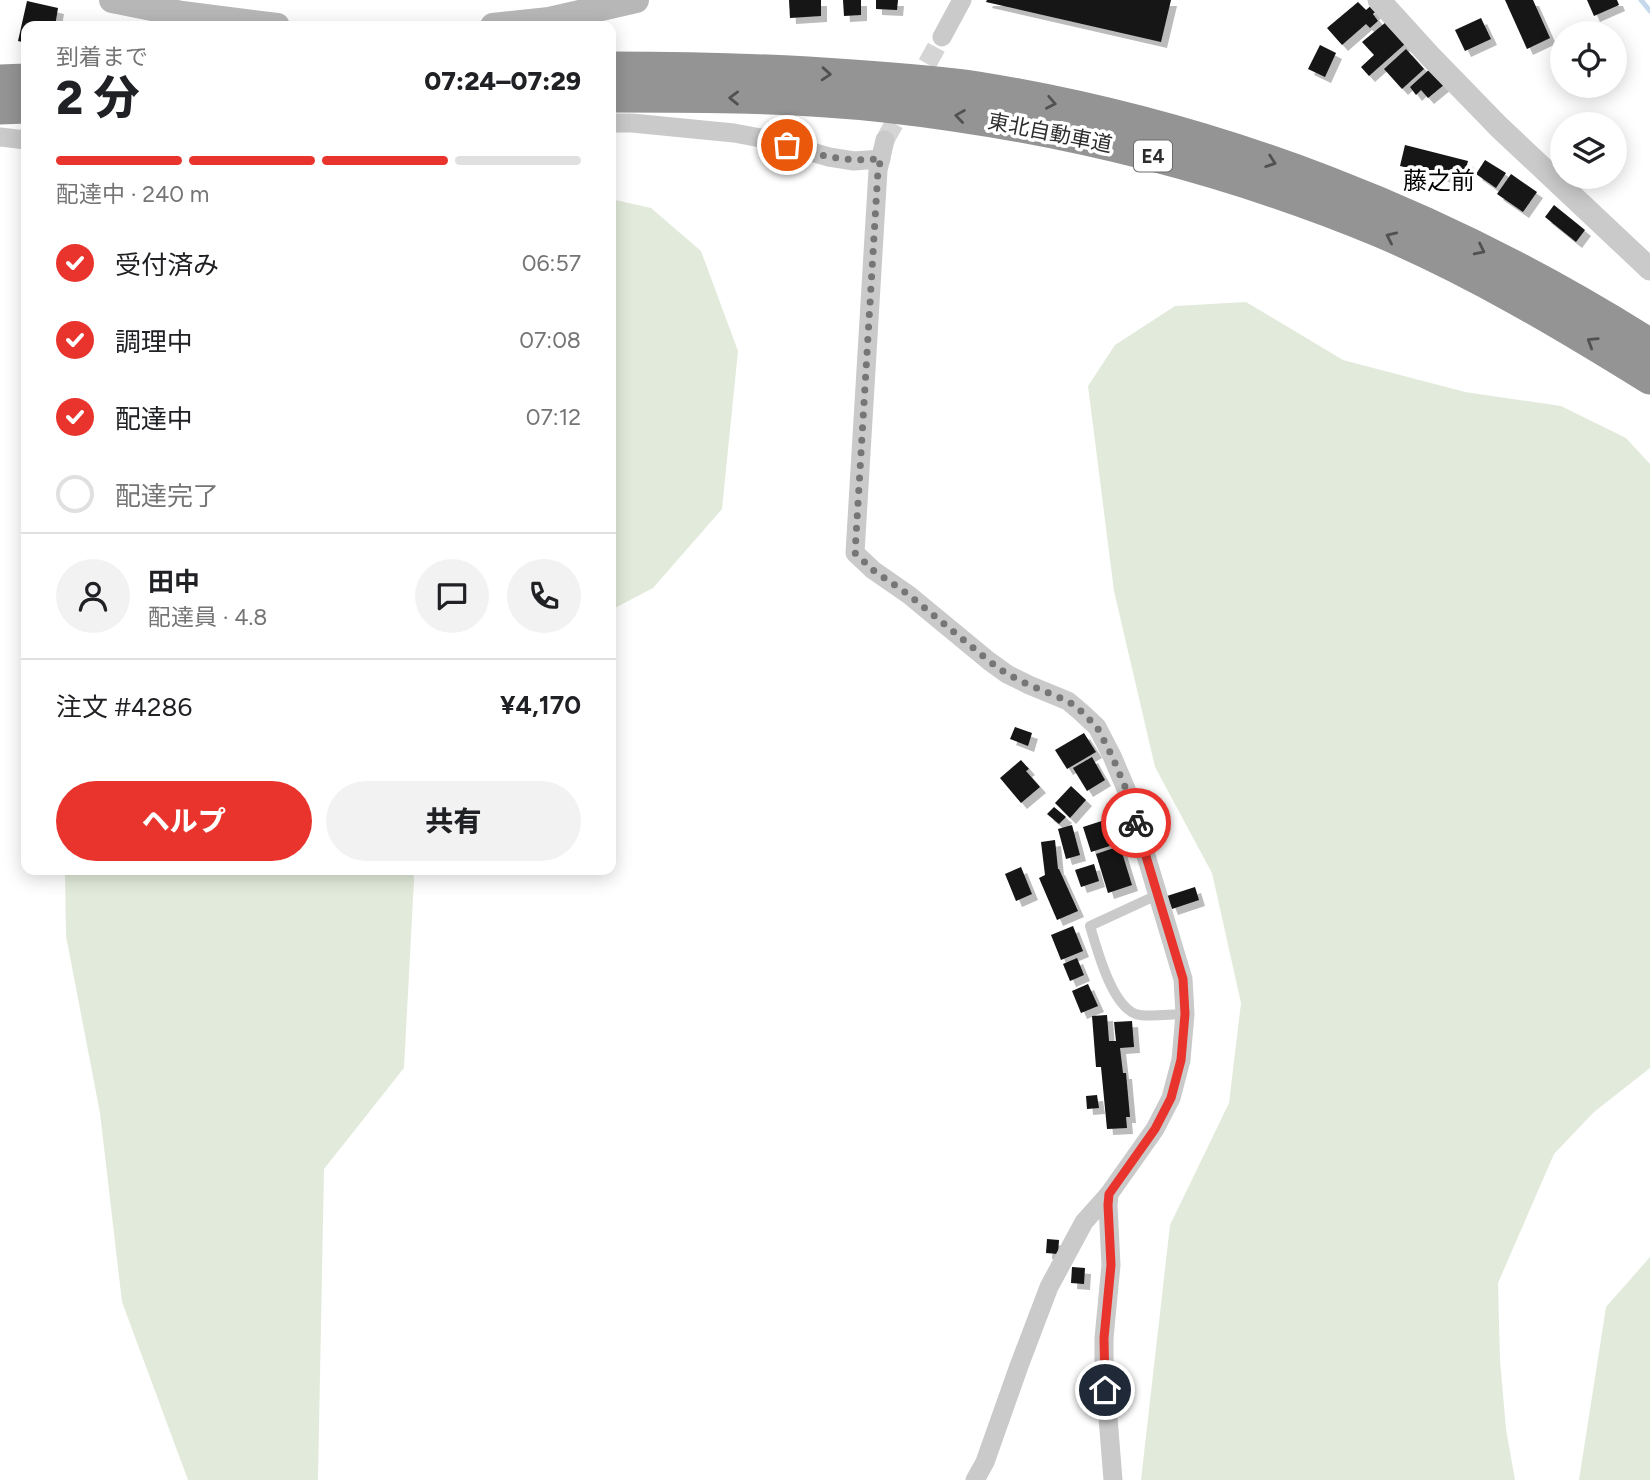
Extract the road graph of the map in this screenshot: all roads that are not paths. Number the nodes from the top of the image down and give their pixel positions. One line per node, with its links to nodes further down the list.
1 (112, 0): 5 (main road)
2 (636, 0): 6 (main road)
3 (962, 0): 7 (street)
4 (1380, 0): 17 (street)
5 (237, 21)
6 (540, 21)
7 (942, 37)
8 (616, 68): 18 (highway, 東北自動車道 / E4, one-way to 18)
9 (21, 80): 10 (highway)
10 (0, 81)
11 (616, 96): 19 (highway, 東北自動車道 / E4, one-way to 11)
12 (21, 107): 13 (highway)
13 (0, 108)
14 (616, 123): 20 (street)
15 (0, 137): 16 (street)
16 (21, 139)
17 (1650, 269)
18 (1650, 345)
19 (1650, 378)
20 (1157, 895): 21 (street); 21 (lane)
21 (1185, 1014): 22 (street)
22 (1109, 1194): 23 (street); 24 (street)
23 (975, 1480)
24 (1114, 1480)

